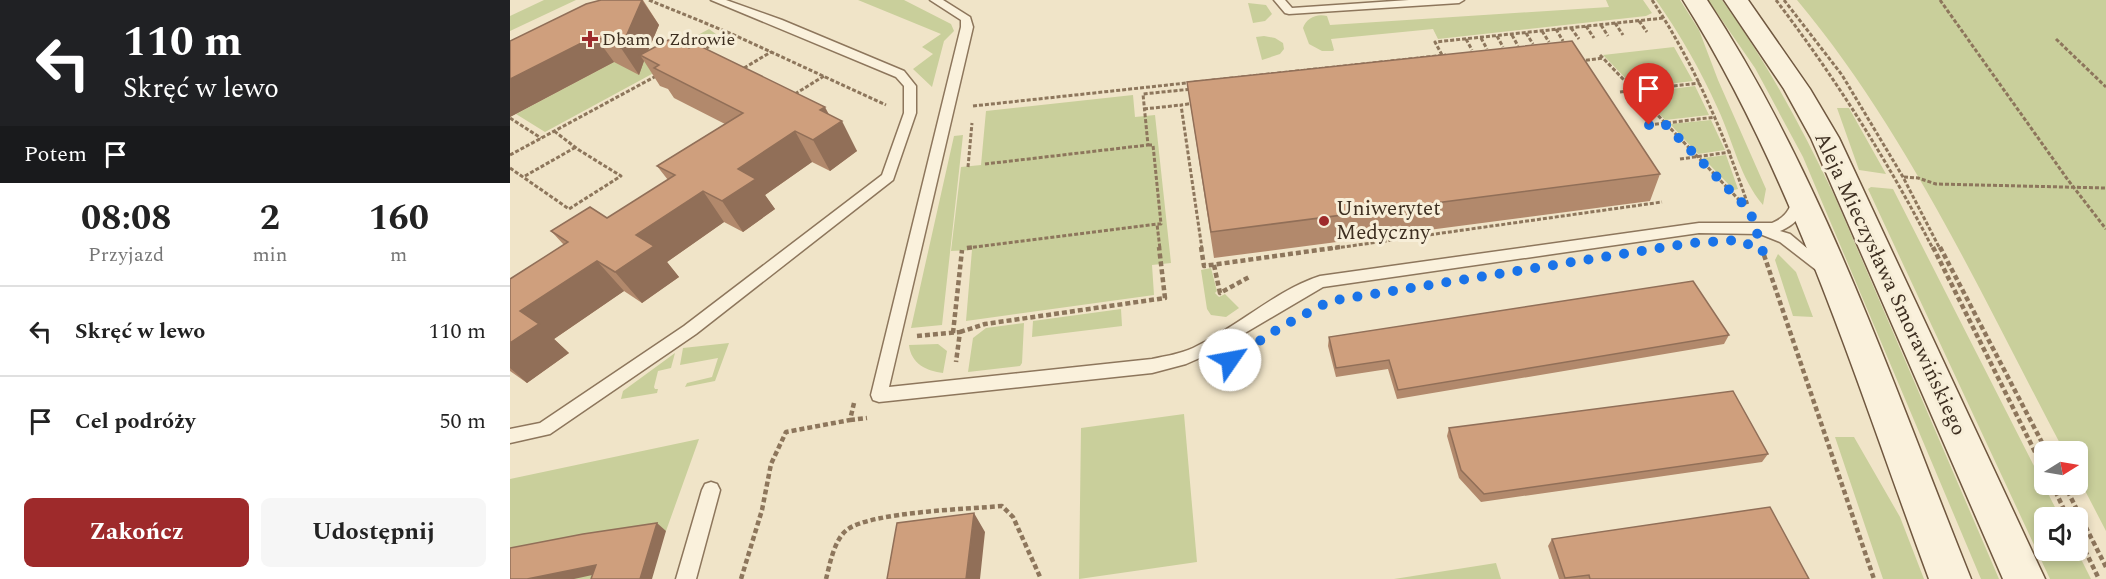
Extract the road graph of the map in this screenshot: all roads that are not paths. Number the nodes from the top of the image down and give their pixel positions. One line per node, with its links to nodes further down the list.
1 (716, 0): 10 (lane)
2 (935, 0): 8 (lane)
3 (1279, 0): 4 (lane)
4 (1459, 0)
5 (1695, 0): 7 (main road, Aleja Mieczysława Smorawińskiego)
6 (1736, 0): 14 (main road, Aleja Mieczysława Smorawińskiego)
7 (1801, 197): 8 (lane); 9 (main road, Aleja Mieczysława Smorawińskiego)
8 (1762, 230): 9 (lane)
9 (1833, 277): 13 (main road, Aleja Mieczysława Smorawińskiego)
10 (510, 436)
11 (711, 490): 12 (lane)
12 (686, 579)
13 (1950, 579)
14 (2024, 579)

